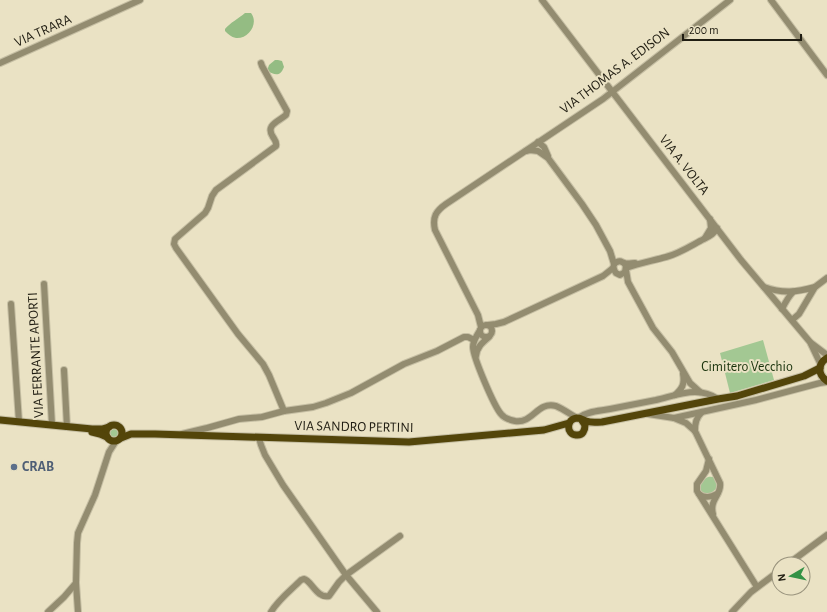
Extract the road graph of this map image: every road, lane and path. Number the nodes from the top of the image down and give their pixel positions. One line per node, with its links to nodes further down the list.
1 (140, 0): 5 (street, VIA TRARA)
2 (542, 0): 8 (street, VIA A. VOLTA)
3 (730, 0): 8 (street, VIA THOMAS A. EDISON)
4 (771, 0): 7 (street)
5 (0, 63)
6 (261, 63): 47 (street)
7 (827, 75)
8 (612, 92): 9 (street, VIA THOMAS A. EDISON); 13 (street, VIA A. VOLTA)
9 (552, 132): 10 (street, VIA THOMAS A. EDISON); 11 (street)
10 (538, 142): 11 (street); 12 (street, VIA THOMAS A. EDISON)
11 (543, 151): 12 (street); 17 (street)
12 (523, 153): 28 (street, VIA THOMAS A. EDISON)
13 (710, 219): 14 (street, VIA A. VOLTA); 15 (street)
14 (717, 228): 15 (street); 16 (street, VIA A. VOLTA)
15 (710, 234): 16 (street); 18 (street)
16 (724, 236): 23 (street, VIA A. VOLTA)
17 (610, 251): 18 (street); 19 (street)
18 (624, 266): 19 (street); 19 (street); 21 (street)
19 (616, 270): 21 (street); 30 (street)
20 (827, 278): 24 (street)
21 (628, 282): 40 (street)
22 (44, 284): 56 (street, VIA FERRANTE APORTI)
23 (764, 287): 25 (street); 27 (street, VIA A. VOLTA)
24 (816, 287): 25 (street); 29 (street)
25 (793, 292): 27 (street)
26 (11, 304): 53 (street)
27 (782, 309): 29 (street, VIA A. VOLTA)
28 (478, 315): 31 (street); 32 (street)
29 (792, 320): 35 (street, VIA A. VOLTA)
30 (504, 322): 31 (street); 33 (street)
31 (488, 324): 32 (street); 33 (street)
32 (480, 329): 33 (street); 34 (street)
33 (491, 334): 38 (street)
34 (474, 340): 38 (street); 47 (street)
35 (810, 342): 36 (street, VIA A. VOLTA); 39 (street, VIA A. VOLTA)
36 (827, 355)
37 (827, 358): 39 (main road)
38 (476, 362): 52 (street)
39 (820, 366): 42 (main road, VIA SANDRO PERTINI); 43 (main road)
40 (682, 369): 44 (street); 45 (street)
41 (64, 370): 57 (street)
42 (804, 376): 43 (main road, VIA SANDRO PERTINI); 46 (main road, VIA SANDRO PERTINI)
43 (826, 381): 48 (street)
44 (701, 392): 45 (street); 46 (street)
45 (674, 396): 52 (street)
46 (718, 399): 49 (main road, VIA SANDRO PERTINI)
47 (284, 411): 65 (street)
48 (702, 412): 50 (street); 62 (street)
49 (643, 414): 50 (street); 54 (main road, VIA SANDRO PERTINI)
50 (674, 418): 62 (street)
51 (0, 420): 53 (main road, VIA SANDRO PERTINI)
52 (575, 420): 54 (main road, VIA SANDRO PERTINI); 60 (main road, VIA SANDRO PERTINI); 61 (main road); 63 (main road)
53 (19, 422): 56 (main road, VIA SANDRO PERTINI)
54 (602, 422): 61 (main road)
55 (0, 425): 67 (main road)
56 (52, 425): 57 (main road, VIA SANDRO PERTINI)
57 (67, 427): 58 (main road, VIA SANDRO PERTINI)
58 (109, 427): 59 (main road, VIA SANDRO PERTINI); 67 (main road)
59 (121, 429): 64 (main road, VIA SANDRO PERTINI); 67 (main road)
60 (547, 430): 63 (main road); 66 (main road, VIA SANDRO PERTINI)
61 (584, 431): 63 (main road)
62 (695, 432): 68 (street)
63 (571, 433)
64 (136, 434): 65 (main road, VIA SANDRO PERTINI); 67 (main road, VIA SANDRO PERTINI)
65 (178, 434): 66 (main road, VIA SANDRO PERTINI)
66 (260, 438): 77 (street)
67 (113, 439): 79 (street)
68 (708, 459): 69 (street); 70 (street)
69 (718, 477): 70 (street); 72 (street)
70 (700, 478): 71 (street)
71 (698, 493): 72 (street); 73 (street)
72 (717, 494): 73 (street)
73 (716, 520): 80 (street)
74 (400, 536): 77 (street)
75 (827, 536): 76 (street)
76 (799, 556)
77 (346, 575): 83 (street); 84 (street)
78 (771, 577): 80 (street)
79 (76, 583): 81 (street); 82 (street)
80 (757, 587): 85 (street)
81 (48, 612)
82 (78, 612)
83 (271, 612)
84 (377, 612)
85 (732, 612)

